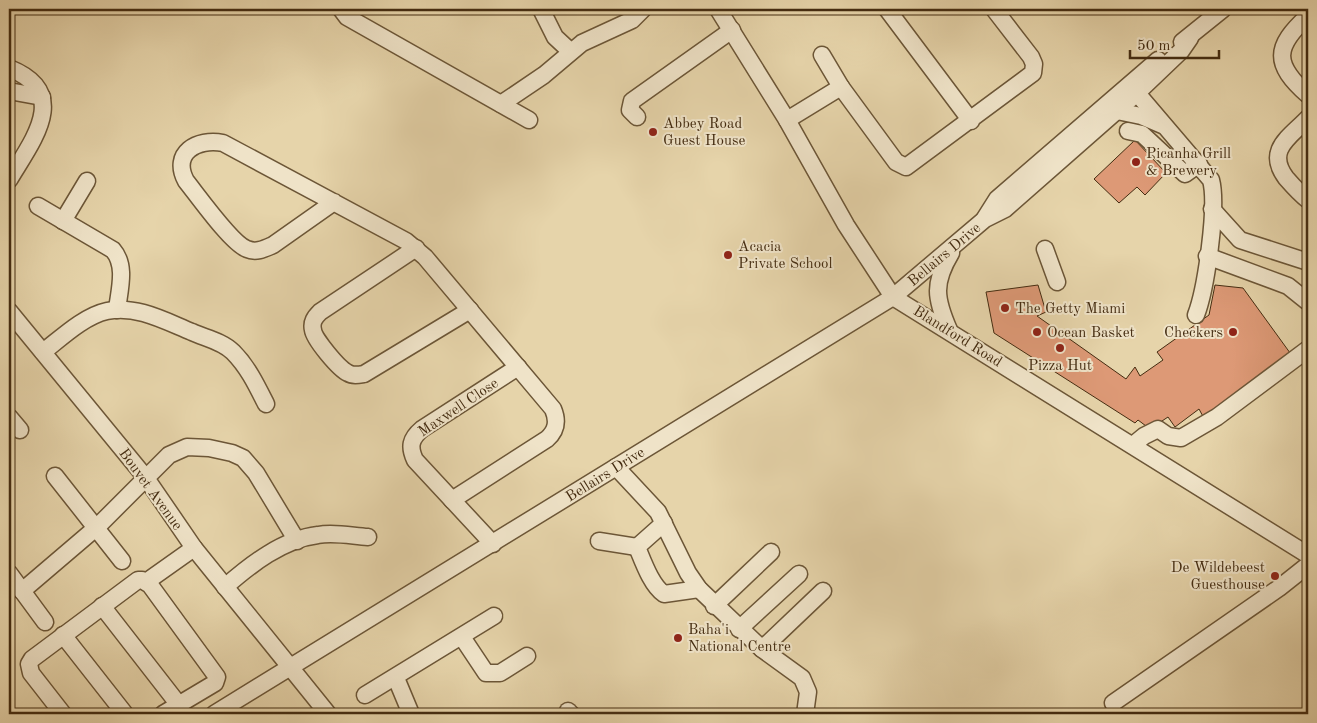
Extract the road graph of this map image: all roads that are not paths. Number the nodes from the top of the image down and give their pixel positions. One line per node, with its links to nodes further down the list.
1 (341, 9): 18 (street)
2 (541, 9): 10 (street)
3 (643, 9): 10 (street)
4 (718, 9): 9 (street, Blandford Road)
5 (887, 9): 24 (street)
6 (994, 9): 24 (street)
7 (1217, 11): 14 (street, Bellairs Drive)
8 (1308, 16): 16 (street)
9 (732, 30): 20 (street); 23 (street, Blandford Road)
10 (570, 51): 18 (street)
11 (822, 55): 13 (street)
12 (9, 68): 17 (street)
13 (841, 87): 23 (street); 24 (street)
14 (1133, 88): 19 (street, Bellairs Drive); 25 (street); 34 (street, Bellairs Drive)
15 (9, 91): 17 (street)
16 (1308, 95)
17 (42, 97): 28 (street)
18 (500, 104): 22 (street)
19 (1117, 111): 25 (street); 34 (street, Bellairs Drive)
20 (637, 117)
21 (1308, 118): 30 (street)
22 (529, 120)
23 (787, 120): 44 (street, Blandford Road)
24 (971, 121)
25 (1164, 125): 27 (street)
26 (1128, 131): 27 (street)
27 (1200, 164): 33 (street)
28 (9, 180)
29 (87, 180): 35 (street)
30 (1308, 200)
31 (334, 202): 31 (street); 38 (street)
32 (38, 206): 35 (street)
33 (1212, 209): 37 (street); 40 (street)
34 (985, 219): 36 (street, Bellairs Drive)
35 (63, 221): 47 (street)
36 (959, 240): 44 (street, Bellairs Drive); 50 (street)
37 (1257, 246): 41 (street); 42 (street)
38 (416, 248): 48 (street); 48 (street)
39 (1045, 249): 43 (street)
40 (1207, 256): 42 (street); 46 (street)
41 (1308, 262)
42 (1245, 270): 45 (street)
43 (1057, 282)
44 (893, 297): 50 (street, Blandford Road); 58 (street, Bellairs Drive)
45 (1308, 302)
46 (1198, 308)
47 (117, 310): 52 (street); 54 (street)
48 (470, 310): 53 (street)
49 (9, 311): 52 (street, Bouvet Avenue)
50 (949, 330): 57 (street, Blandford Road)
51 (1308, 349): 57 (street)
52 (43, 352): 60 (street, Bouvet Avenue)
53 (518, 367): 61 (street); 61 (street, Maxwell Close)
54 (266, 404)
55 (9, 417): 56 (street)
56 (20, 430)
57 (1133, 445): 71 (street, Blandford Road)
58 (616, 466): 62 (street); 67 (street, Bellairs Drive)
59 (54, 476): 63 (street)
60 (146, 478): 63 (street); 65 (street); 68 (street, Bouvet Avenue)
61 (452, 500): 67 (street, Maxwell Close)
62 (664, 523): 69 (street); 78 (street)
63 (97, 526): 72 (street); 80 (street)
64 (368, 537): 65 (street)
65 (297, 541): 77 (street)
66 (599, 541): 69 (street)
67 (492, 544): 90 (street, Bellairs Drive)
68 (194, 548): 76 (street); 77 (street, Bouvet Avenue)
69 (637, 548): 78 (street)
70 (771, 552): 82 (street)
71 (1308, 555)
72 (122, 561)
73 (1308, 565): 93 (street)
74 (9, 573): 80 (street)
75 (799, 574): 85 (street)
76 (146, 582): 81 (street); 94 (street)
77 (225, 587): 90 (street, Bouvet Avenue)
78 (698, 589): 82 (street)
79 (822, 590): 88 (street)
80 (22, 591): 84 (street)
81 (102, 606): 86 (street); 94 (street)
82 (714, 606): 85 (street)
83 (494, 616): 87 (street)
84 (45, 622)
85 (738, 629): 88 (street)
86 (63, 635): 95 (street); 96 (street)
87 (462, 637): 89 (street); 91 (street)
88 (762, 649): 101 (street)
89 (527, 656)
90 (292, 668): 98 (street, Bellairs Drive); 99 (street, Bouvet Avenue)
91 (396, 678): 92 (street); 100 (street)
92 (365, 695)
93 (1113, 703)
94 (179, 704): 97 (street)
95 (63, 714)
96 (125, 714)
97 (163, 714)
98 (214, 714)
99 (328, 714)
100 (411, 714)
101 (806, 714)

